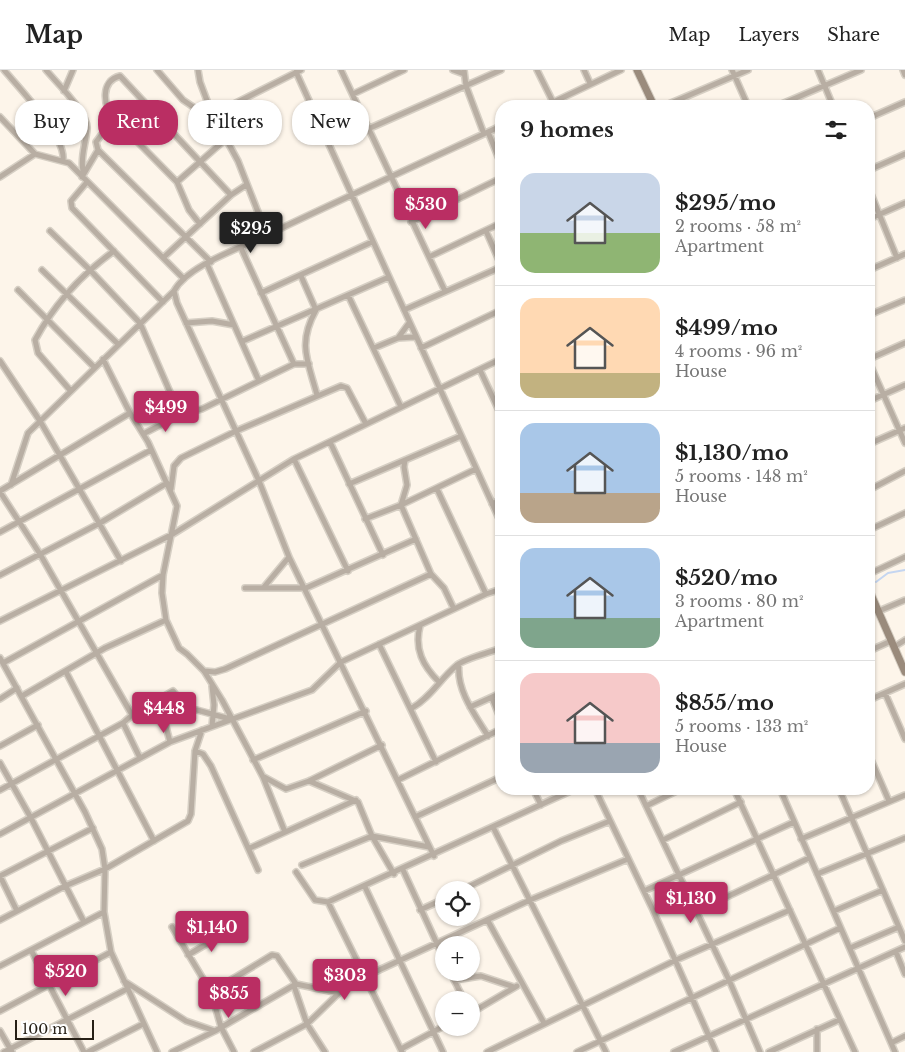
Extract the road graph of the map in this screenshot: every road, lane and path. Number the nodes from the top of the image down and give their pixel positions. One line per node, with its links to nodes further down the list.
1 (4, 70): 58 (street)
2 (46, 70): 27 (street)
3 (73, 70): 27 (street)
4 (157, 70): 42 (street)
5 (199, 70): 31 (street)
6 (341, 70): 28 (street)
7 (404, 70): 28 (street)
8 (453, 70): 21 (street)
9 (501, 70): 25 (street)
10 (537, 70): 34 (street)
11 (584, 70): 24 (street)
12 (621, 70): 24 (street)
13 (638, 70): 36 (street)
14 (732, 70): 23 (street)
15 (748, 70): 23 (street)
16 (818, 70): 26 (street)
17 (861, 70): 26 (street)
18 (903, 70): 22 (street)
19 (299, 71): 20 (street); 68 (street)
20 (289, 72): 32 (street)
21 (464, 72): 25 (street)
22 (905, 75)
23 (735, 76): 37 (street); 38 (street)
24 (590, 83): 35 (street)
25 (466, 86): 45 (street); 48 (street)
26 (824, 86): 39 (street); 40 (street)
27 (64, 91): 61 (street)
28 (353, 94): 33 (street)
29 (107, 100): 30 (street)
30 (142, 100)
31 (205, 100)
32 (239, 100)
33 (356, 100)
34 (552, 100)
35 (557, 100)
36 (651, 100)
37 (678, 100)
38 (745, 100)
39 (792, 100)
40 (830, 100)
41 (905, 102): 43 (street)
42 (188, 103)
43 (875, 115)
44 (0, 117): 56 (street)
45 (369, 129)
46 (495, 129): 48 (street)
47 (369, 131): 63 (street)
48 (486, 133): 55 (street); 63 (street)
49 (178, 138): 59 (street)
50 (98, 139): 54 (street)
51 (141, 145): 66 (street)
52 (219, 145): 59 (street)
53 (229, 145): 67 (street)
54 (98, 150): 61 (street); 80 (street)
55 (495, 152)
56 (35, 154): 58 (street); 62 (street)
57 (905, 154): 60 (street)
58 (63, 160): 61 (street)
59 (200, 162): 66 (street); 69 (street)
60 (875, 167)
61 (82, 174): 65 (street)
62 (0, 177)
63 (390, 177): 68 (street); 74 (street)
64 (495, 181): 74 (street)
65 (87, 182): 83 (street); 86 (street)
66 (177, 182): 75 (street)
67 (246, 185): 69 (street); 79 (street)
68 (352, 193): 79 (street); 81 (street)
69 (231, 195): 75 (street)
70 (875, 203): 72 (street)
71 (905, 203): 72 (street)
72 (880, 215): 73 (street); 88 (street)
73 (875, 217)
74 (411, 222): 87 (street)
75 (200, 224): 80 (street)
76 (495, 226): 77 (street)
77 (486, 231): 84 (street); 87 (street)
78 (50, 232): 91 (street)
79 (267, 235): 82 (street)
80 (187, 237): 86 (street); 89 (street)
81 (372, 242): 94 (street); 95 (street)
82 (241, 248): 89 (street); 100 (street)
83 (114, 251): 91 (street); 104 (street)
84 (495, 252)
85 (905, 254): 88 (street)
86 (164, 257): 96 (street)
87 (429, 257): 99 (street)
88 (897, 258): 90 (street)
89 (209, 263): 96 (street); 113 (street)
90 (875, 267)
91 (89, 269): 101 (street); 111 (street)
92 (495, 269): 99 (street)
93 (42, 270): 101 (street)
94 (301, 276): 100 (street); 105 (street)
95 (389, 277): 102 (street); 106 (street)
96 (184, 279): 98 (street)
97 (18, 290): 109 (street)
98 (174, 291): 104 (street); 110 (street)
99 (445, 291): 106 (street)
100 (261, 293): 114 (street)
101 (68, 294): 109 (street); 119 (street)
102 (348, 295): 105 (street); 120 (street)
103 (905, 300): 108 (street)
104 (163, 302): 111 (street)
105 (316, 310): 114 (street); 127 (street)
106 (404, 310): 112 (street)
107 (495, 313): 121 (street)
108 (875, 313)
109 (45, 319): 128 (street); 134 (street)
110 (186, 322): 113 (street); 138 (street)
111 (140, 323): 119 (street); 142 (street)
112 (409, 323): 115 (street); 116 (street)
113 (234, 325): 117 (street)
114 (276, 327): 117 (street); 126 (street)
115 (416, 337): 116 (street); 121 (street)
116 (398, 338): 120 (street)
117 (243, 341): 131 (street)
118 (905, 343): 122 (street)
119 (118, 344): 123 (street)
120 (374, 348): 140 (street)
121 (422, 348): 133 (street)
122 (875, 358)
123 (103, 359): 128 (street); 141 (street)
124 (0, 361): 143 (street)
125 (495, 362): 129 (street)
126 (294, 364): 127 (street); 131 (street)
127 (309, 364): 136 (street)
128 (94, 367): 134 (street)
129 (480, 370): 133 (street); 139 (street)
130 (875, 374): 135 (street)
131 (259, 381): 138 (street)
132 (905, 385): 135 (street)
133 (441, 389): 140 (street); 148 (street)
134 (70, 390): 143 (street)
135 (884, 394): 137 (street); 145 (street)
136 (317, 395): 144 (street); 146 (street)
137 (875, 398)
138 (220, 400): 142 (street); 146 (street)
139 (495, 401)
140 (401, 407): 144 (street)
141 (130, 413): 147 (street); 153 (street)
142 (180, 415): 147 (street)
143 (40, 421): 153 (street); 161 (street)
144 (366, 424): 150 (street)
145 (902, 429): 149 (street); 151 (street)
146 (236, 431): 158 (street); 164 (street)
147 (143, 434): 152 (street)
148 (461, 436): 155 (street); 156 (street)
149 (875, 441)
150 (330, 442): 154 (street); 160 (street)
151 (905, 443)
152 (151, 450): 159 (street); 165 (street)
153 (60, 456): 161 (street); 165 (street)
154 (294, 459): 158 (street); 184 (street)
155 (405, 460): 160 (street); 169 (street)
156 (476, 469): 163 (street); 168 (street)
157 (905, 471): 162 (street)
158 (259, 480): 177 (street); 181 (street)
159 (167, 483): 164 (street); 174 (street)
160 (349, 484): 172 (street)
161 (11, 486): 166 (street)
162 (875, 487)
163 (438, 488): 169 (street); 194 (street)
164 (171, 489): 177 (street)
165 (79, 490): 173 (street); 174 (street)
166 (0, 492): 173 (street)
167 (495, 503): 168 (street)
168 (492, 504): 170 (street)
169 (401, 505): 172 (street); 178 (street)
170 (495, 510)
171 (905, 514): 175 (street)
172 (365, 518): 180 (street)
173 (19, 521): 176 (street); 179 (street)
174 (100, 523): 179 (street); 183 (street)
175 (875, 527)
176 (0, 532)
177 (173, 534): 183 (street); 188 (street)
178 (416, 539): 180 (street); 186 (street)
179 (40, 554): 187 (street); 192 (street)
180 (383, 555): 184 (street)
181 (289, 557): 189 (street); 191 (street)
182 (905, 557): 185 (street)
183 (121, 561): 192 (street)
184 (348, 571): 191 (street)
185 (875, 571)
186 (430, 574): 197 (street); 202 (street)
187 (0, 575)
188 (164, 575): 199 (street); 201 (street)
189 (264, 587): 190 (street); 191 (street)
190 (245, 588)
191 (306, 588): 202 (street)
192 (60, 591): 200 (street); 201 (street)
193 (495, 591): 194 (street)
194 (486, 594): 197 (street)
195 (905, 600): 198 (street)
196 (875, 608): 198 (street)
197 (454, 609): 203 (street)
198 (879, 611): 206 (street)
199 (166, 620): 209 (street); 213 (street)
200 (0, 622)
201 (80, 622): 209 (street); 210 (street)
202 (323, 625): 211 (street); 213 (street)
203 (420, 626): 205 (street); 216 (street)
204 (905, 640): 206 (street)
205 (379, 644): 211 (street); 229 (street)
206 (892, 644): 207 (street); 215 (street)
207 (875, 649)
208 (495, 650): 212 (street)
209 (97, 652): 214 (street); 231 (street)
210 (1, 661): 219 (street)
211 (341, 662): 230 (street); 233 (street)
212 (459, 664): 216 (street); 228 (street)
213 (204, 671): 217 (street)
214 (66, 672): 221 (street); 239 (street)
215 (905, 672)
216 (439, 682): 229 (street)
217 (212, 683): 232 (street); 233 (street)
218 (905, 684): 220 (street)
219 (18, 688): 221 (street); 225 (street)
220 (885, 693): 223 (street); 241 (street)
221 (22, 696): 235 (street)
222 (495, 696): 224 (street)
223 (875, 697)
224 (492, 698): 227 (street); 228 (street)
225 (0, 699)
226 (159, 700): 231 (street); 232 (street); 242 (street)
227 (495, 705)
228 (470, 707): 240 (street)
229 (412, 708): 250 (street)
230 (366, 711): 243 (street); 248 (street)
231 (132, 715): 234 (street)
232 (214, 715): 233 (street); 236 (street)
233 (231, 719): 236 (street); 248 (street)
234 (123, 723): 239 (street); 247 (street)
235 (38, 725): 244 (street); 246 (street)
236 (212, 726): 237 (street)
237 (202, 730): 242 (street); 245 (street)
238 (495, 732): 240 (street)
239 (99, 735): 246 (street); 252 (street)
240 (488, 736): 250 (street)
241 (905, 739)
242 (170, 742): 247 (street)
243 (382, 745): 254 (street); 256 (street)
244 (0, 746)
245 (195, 751): 286 (street); 290 (street)
246 (56, 758): 257 (street); 259 (street)
247 (140, 758): 252 (street)
248 (253, 760): 253 (street)
249 (0, 762): 257 (street)
250 (436, 762): 254 (street)
251 (875, 769): 270 (street)
252 (116, 770): 259 (street); 286 (street)
253 (263, 777): 256 (street); 281 (street)
254 (398, 780): 274 (street)
255 (495, 780): 274 (street)
256 (309, 781): 269 (street)
257 (12, 784): 258 (street); 276 (street)
258 (0, 790)
259 (74, 793): 276 (street); 280 (street)
260 (536, 795): 272 (street)
261 (562, 795): 272 (street)
262 (598, 795): 277 (street)
263 (641, 795): 273 (street)
264 (669, 795): 273 (street)
265 (737, 795): 271 (street)
266 (783, 795): 278 (street)
267 (843, 795): 275 (street)
268 (905, 795): 270 (street)
269 (356, 800): 281 (street); 283 (street)
270 (889, 801): 275 (street)
271 (740, 802): 284 (street); 287 (street)
272 (541, 805): 279 (street)
273 (646, 806): 287 (street)
274 (415, 817): 289 (street)
275 (852, 817): 285 (street); 292 (street)
276 (31, 818): 282 (street); 291 (street)
277 (610, 821): 295 (street); 297 (street)
278 (794, 822): 284 (street); 285 (street)
279 (493, 827): 293 (street); 297 (street)
280 (93, 828): 291 (street); 298 (street)
281 (285, 832): 290 (street)
282 (0, 834)
283 (372, 836): 289 (street); 296 (street); 302 (street)
284 (758, 839): 303 (street); 304 (street)
285 (801, 839): 294 (street)
286 (154, 840): 298 (street)
287 (663, 840): 303 (street)
288 (905, 840): 292 (street)
289 (429, 847): 293 (street)
290 (250, 848): 299 (street)
291 (48, 851): 306 (street); 308 (street)
292 (867, 853): 305 (street); 310 (street)
293 (434, 856): 300 (street)
294 (809, 858): 304 (street); 305 (street)
295 (628, 859): 311 (street); 312 (street)
296 (302, 865)
297 (512, 866): 307 (street); 312 (street)
298 (105, 869): 308 (street); 320 (street)
299 (258, 870)
300 (403, 870): 302 (street); 315 (street)
301 (296, 872): 313 (street)
302 (394, 874): 309 (street)
303 (679, 874): 311 (street); 319 (street)
304 (774, 874): 316 (street); 319 (street)
305 (817, 874): 317 (street)
306 (0, 876): 318 (street)
307 (480, 881)
308 (65, 886): 318 (street); 323 (street)
309 (365, 887): 313 (street); 341 (street)
310 (883, 890): 317 (street); 325 (street)
311 (644, 891): 340 (street)
312 (530, 900): 322 (street); 358 (street)
313 (328, 902): 346 (street)
314 (435, 902): 315 (street)
315 (420, 910): 329 (street)
316 (790, 910): 331 (street); 332 (street)
317 (834, 910): 326 (street)
318 (17, 911): 321 (street)
319 (697, 911): 331 (street)
320 (104, 912): 323 (street); 337 (street)
321 (0, 920)
322 (488, 921): 328 (street); 349 (street)
323 (84, 922): 336 (street)
324 (172, 927): 339 (street)
325 (899, 927): 330 (street); 335 (street)
326 (840, 928): 332 (street); 335 (street)
327 (225, 933): 339 (street)
328 (456, 936)
329 (435, 941)
330 (905, 941)
331 (711, 944): 340 (street); 347 (street)
332 (806, 945): 347 (street); 350 (street)
333 (435, 946): 341 (street)
334 (905, 947): 338 (street)
335 (850, 948): 343 (street)
336 (31, 950): 342 (street); 352 (street)
337 (111, 952): 348 (street); 352 (street)
338 (896, 952): 343 (street); 344 (street)
339 (188, 955): 355 (street)
340 (676, 960): 357 (street); 358 (street)
341 (400, 961): 346 (street); 369 (street)
342 (0, 966)
343 (859, 968): 350 (street); 375 (street)
344 (905, 974)
345 (480, 976): 353 (street)
346 (364, 977): 356 (street); 377 (street)
347 (729, 980): 357 (street); 361 (street)
348 (124, 981): 354 (street); 371 (street)
349 (522, 984): 353 (street); 364 (street)
350 (824, 984): 361 (street); 363 (street)
351 (295, 985): 355 (street); 356 (street); 366 (street); 367 (street)
352 (48, 986): 360 (street); 362 (street)
353 (514, 987): 359 (street)
354 (127, 989): 362 (street); 365 (street)
355 (211, 992): 367 (street)
356 (338, 993): 366 (street)
357 (692, 997): 372 (street); 374 (street)
358 (582, 1007): 364 (street); 374 (street)
359 (480, 1008)
360 (0, 1011)
361 (746, 1018): 372 (street); 392 (street)
362 (66, 1020): 376 (street); 379 (street)
363 (839, 1020): 368 (street); 395 (street)
364 (544, 1023): 387 (street)
365 (143, 1024): 380 (street); 381 (street)
366 (308, 1024): 384 (street); 385 (street)
367 (221, 1027): 371 (street); 383 (street)
368 (818, 1029): 393 (street); 394 (street)
369 (434, 1030): 377 (street); 386 (street)
370 (0, 1031): 376 (street)
371 (215, 1031): 382 (street)
372 (708, 1036): 390 (street); 391 (street)
373 (905, 1036): 375 (street)
374 (601, 1041): 388 (street); 389 (street)
375 (891, 1043): 396 (street)
376 (11, 1050): 378 (street)
377 (401, 1051)
378 (4, 1052)
379 (84, 1052)
380 (88, 1052)
381 (157, 1052)
382 (172, 1052)
383 (234, 1052)
384 (254, 1052)
385 (325, 1052)
386 (443, 1052)
387 (486, 1052)
388 (577, 1052)
389 (606, 1052)
390 (674, 1052)
391 (716, 1052)
392 (760, 1052)
393 (769, 1052)
394 (817, 1052)
395 (855, 1052)
396 (895, 1052)

